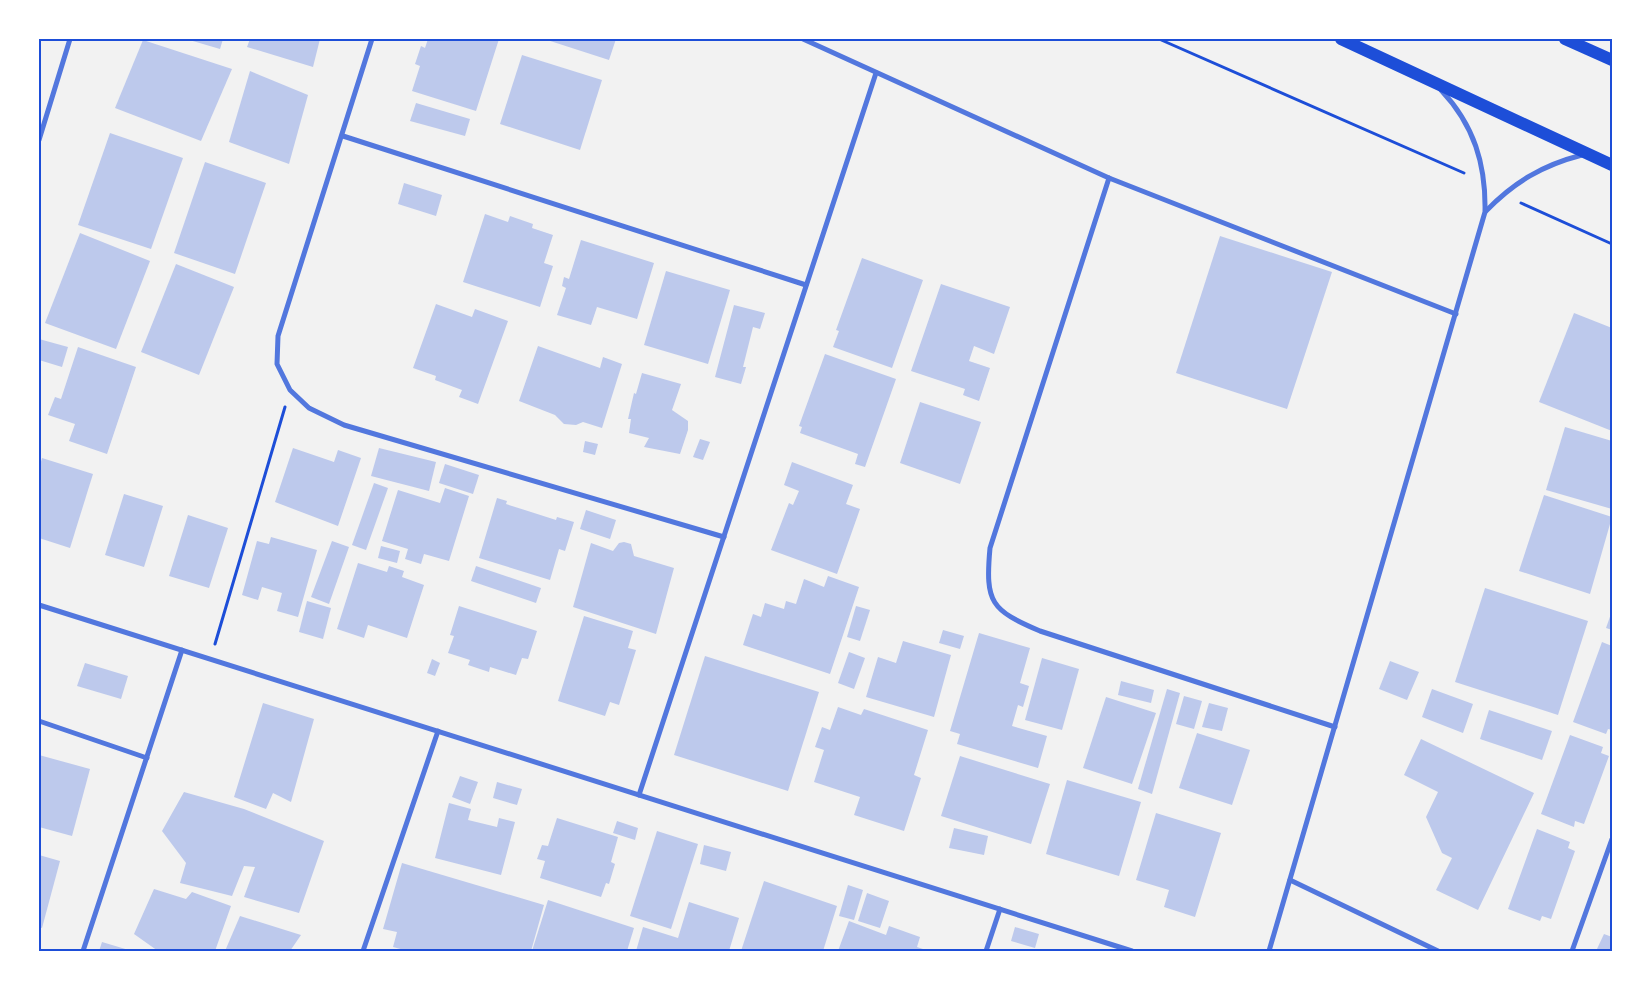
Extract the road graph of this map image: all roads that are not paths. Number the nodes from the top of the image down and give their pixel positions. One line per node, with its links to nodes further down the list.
1 (70, 39): 10 (street)
2 (372, 39): 9 (street)
3 (803, 39): 7 (street)
4 (1341, 39): 8 (main road)
5 (1565, 39): 6 (main road)
6 (1612, 60)
7 (876, 73): 13 (street); 15 (street)
8 (1432, 81): 11 (main road); 14 (street)
9 (343, 136): 15 (street); 17 (street)
10 (39, 140)
11 (1586, 154): 12 (main road); 14 (street)
12 (1612, 165)
13 (1109, 178): 16 (street); 21 (street)
14 (1485, 212): 16 (street)
15 (806, 286): 17 (street)
16 (1456, 314): 21 (street)
17 (724, 537): 24 (street)
18 (39, 605): 19 (street)
19 (182, 650): 22 (street); 23 (street)
20 (39, 721): 23 (street)
21 (1335, 727): 26 (street)
22 (438, 732): 24 (street); 29 (street)
23 (147, 758): 28 (street)
24 (639, 795): 27 (street)
25 (1612, 839): 34 (street)
26 (1290, 880): 32 (street); 33 (street)
27 (1000, 909): 30 (street); 31 (street)
28 (84, 951)
29 (363, 951)
30 (986, 951)
31 (1132, 951)
32 (1270, 951)
33 (1438, 951)
34 (1572, 951)

